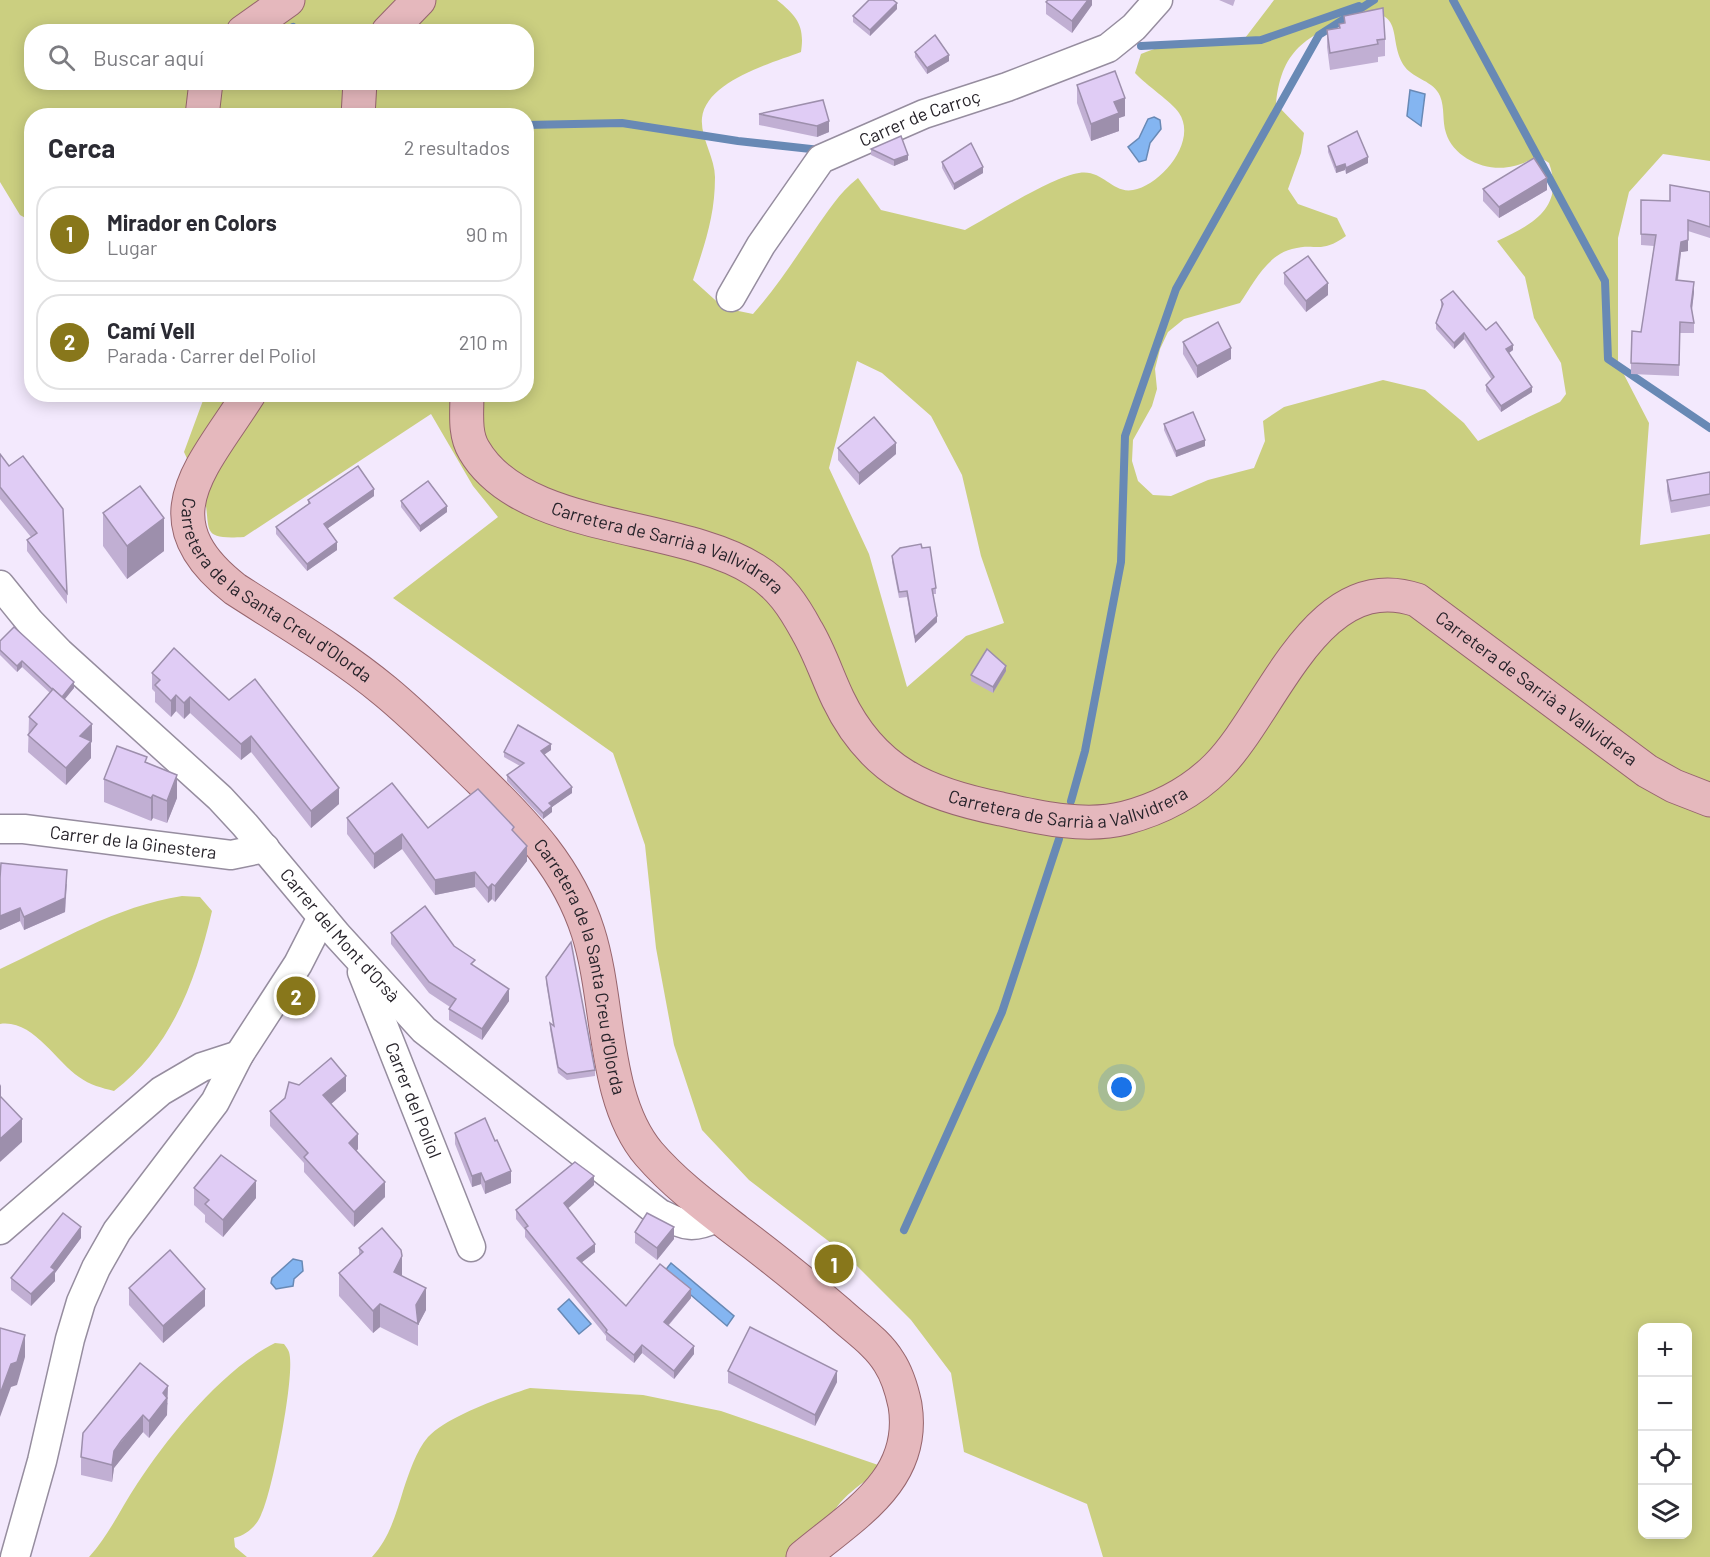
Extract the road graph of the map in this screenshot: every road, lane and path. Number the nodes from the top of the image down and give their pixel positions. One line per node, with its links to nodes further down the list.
1 (288, 0): 5 (main road)
2 (419, 0): 6 (main road)
3 (1131, 0): 7 (street)
4 (1158, 0): 7 (street, Carrer de Carroç)
5 (254, 24)
6 (396, 24)
7 (1124, 35): 12 (street, Carrer de Carroç)
8 (205, 90): 10 (main road)
9 (360, 90): 11 (main road)
10 (203, 108)
11 (358, 108)
12 (731, 297)
13 (244, 402): 22 (main road, Carretera de la Santa Creu d'Olorda)
14 (467, 402): 16 (main road, Carretera de Sarrià a Vallvidrera)
15 (0, 585): 18 (street, Carrer del Mont d'Orsà)
16 (1710, 800)
17 (0, 829): 18 (street, Carrer de la Ginestera)
18 (265, 848): 19 (street, Carrer del Mont d'Orsà)
19 (322, 916): 20 (street, Carrer del Mont d'Orsà); 21 (street)
20 (356, 955): 22 (street, Carrer del Mont d'Orsà); 24 (street, Carrer del Poliol)
21 (239, 1055): 23 (street); 25 (street)
22 (719, 1217): 26 (main road, Carretera de la Santa Creu d'Olorda)
23 (0, 1230)
24 (471, 1247)
25 (15, 1557)
26 (803, 1557)

